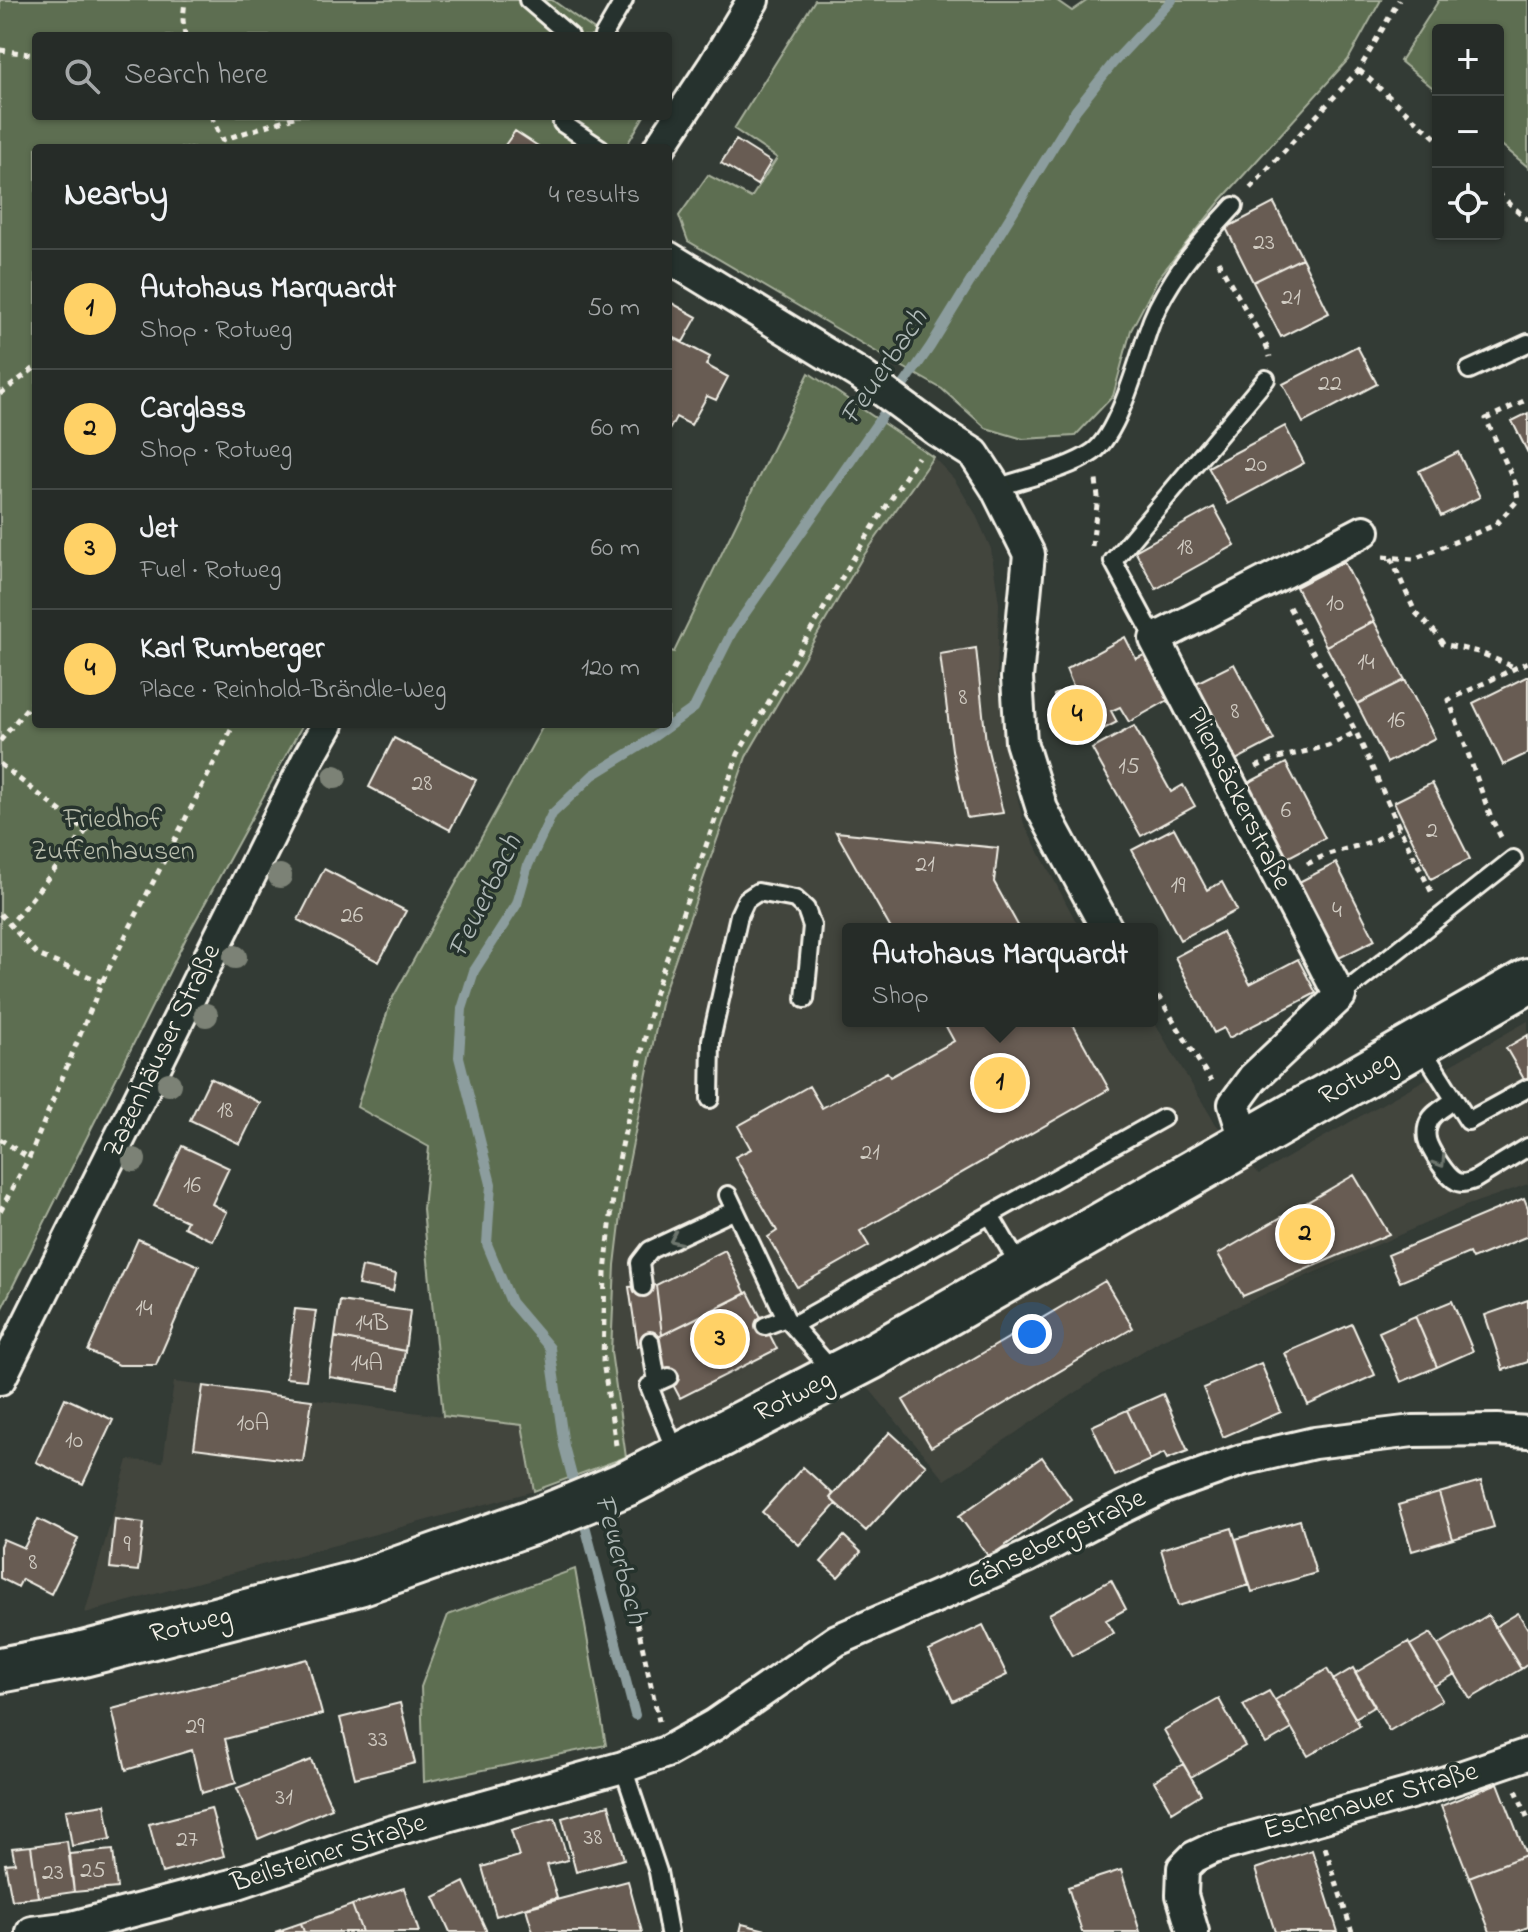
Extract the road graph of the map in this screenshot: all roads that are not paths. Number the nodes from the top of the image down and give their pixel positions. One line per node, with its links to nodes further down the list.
1 (528, 0): 4 (lane)
2 (624, 0): 5 (lane)
3 (753, 0): 8 (street)
4 (565, 32)
5 (605, 32)
6 (564, 120): 7 (lane)
7 (594, 144)
8 (662, 144)
9 (1234, 206): 14 (lane)
10 (672, 259): 14 (street)
11 (1528, 343): 12 (lane)
12 (1469, 370)
13 (1266, 379): 16 (lane)
14 (996, 488): 19 (street)
15 (1352, 537): 16 (street)
16 (1155, 639): 21 (street, Pliensäckerstraße)
17 (326, 728): 37 (street, Zazenhäuser Straße)
18 (1513, 859): 21 (lane)
19 (1104, 923)
20 (1528, 981): 23 (main road, Rotweg)
21 (1340, 996): 28 (street)
22 (805, 999): 25 (lane)
23 (1419, 1044): 26 (lane); 28 (main road, Rotweg)
24 (1528, 1088): 26 (lane)
25 (710, 1099)
26 (1454, 1100): 29 (lane, one-way to 29)
27 (1163, 1118): 30 (lane)
28 (1240, 1123): 31 (main road, Rotweg)
29 (1528, 1147)
30 (990, 1215): 31 (lane); 33 (lane)
31 (1023, 1271): 36 (main road, Rotweg)
32 (643, 1287): 33 (lane, one-way to 32)
33 (789, 1322): 34 (lane); 36 (lane)
34 (765, 1326)
35 (650, 1341): 39 (lane)
36 (837, 1376): 39 (main road, Rotweg)
37 (0, 1379)
38 (1528, 1432): 42 (street, Gänsebergstraße)
39 (678, 1457): 40 (main road, Rotweg)
40 (0, 1670)
41 (1528, 1754): 46 (street, Eschenauer Straße)
42 (623, 1767): 43 (street, Beilsteiner Straße); 45 (lane)
43 (72, 1930): 44 (street, Beilsteiner Straße)
44 (32, 1932)
45 (669, 1932)
46 (1193, 1932)

